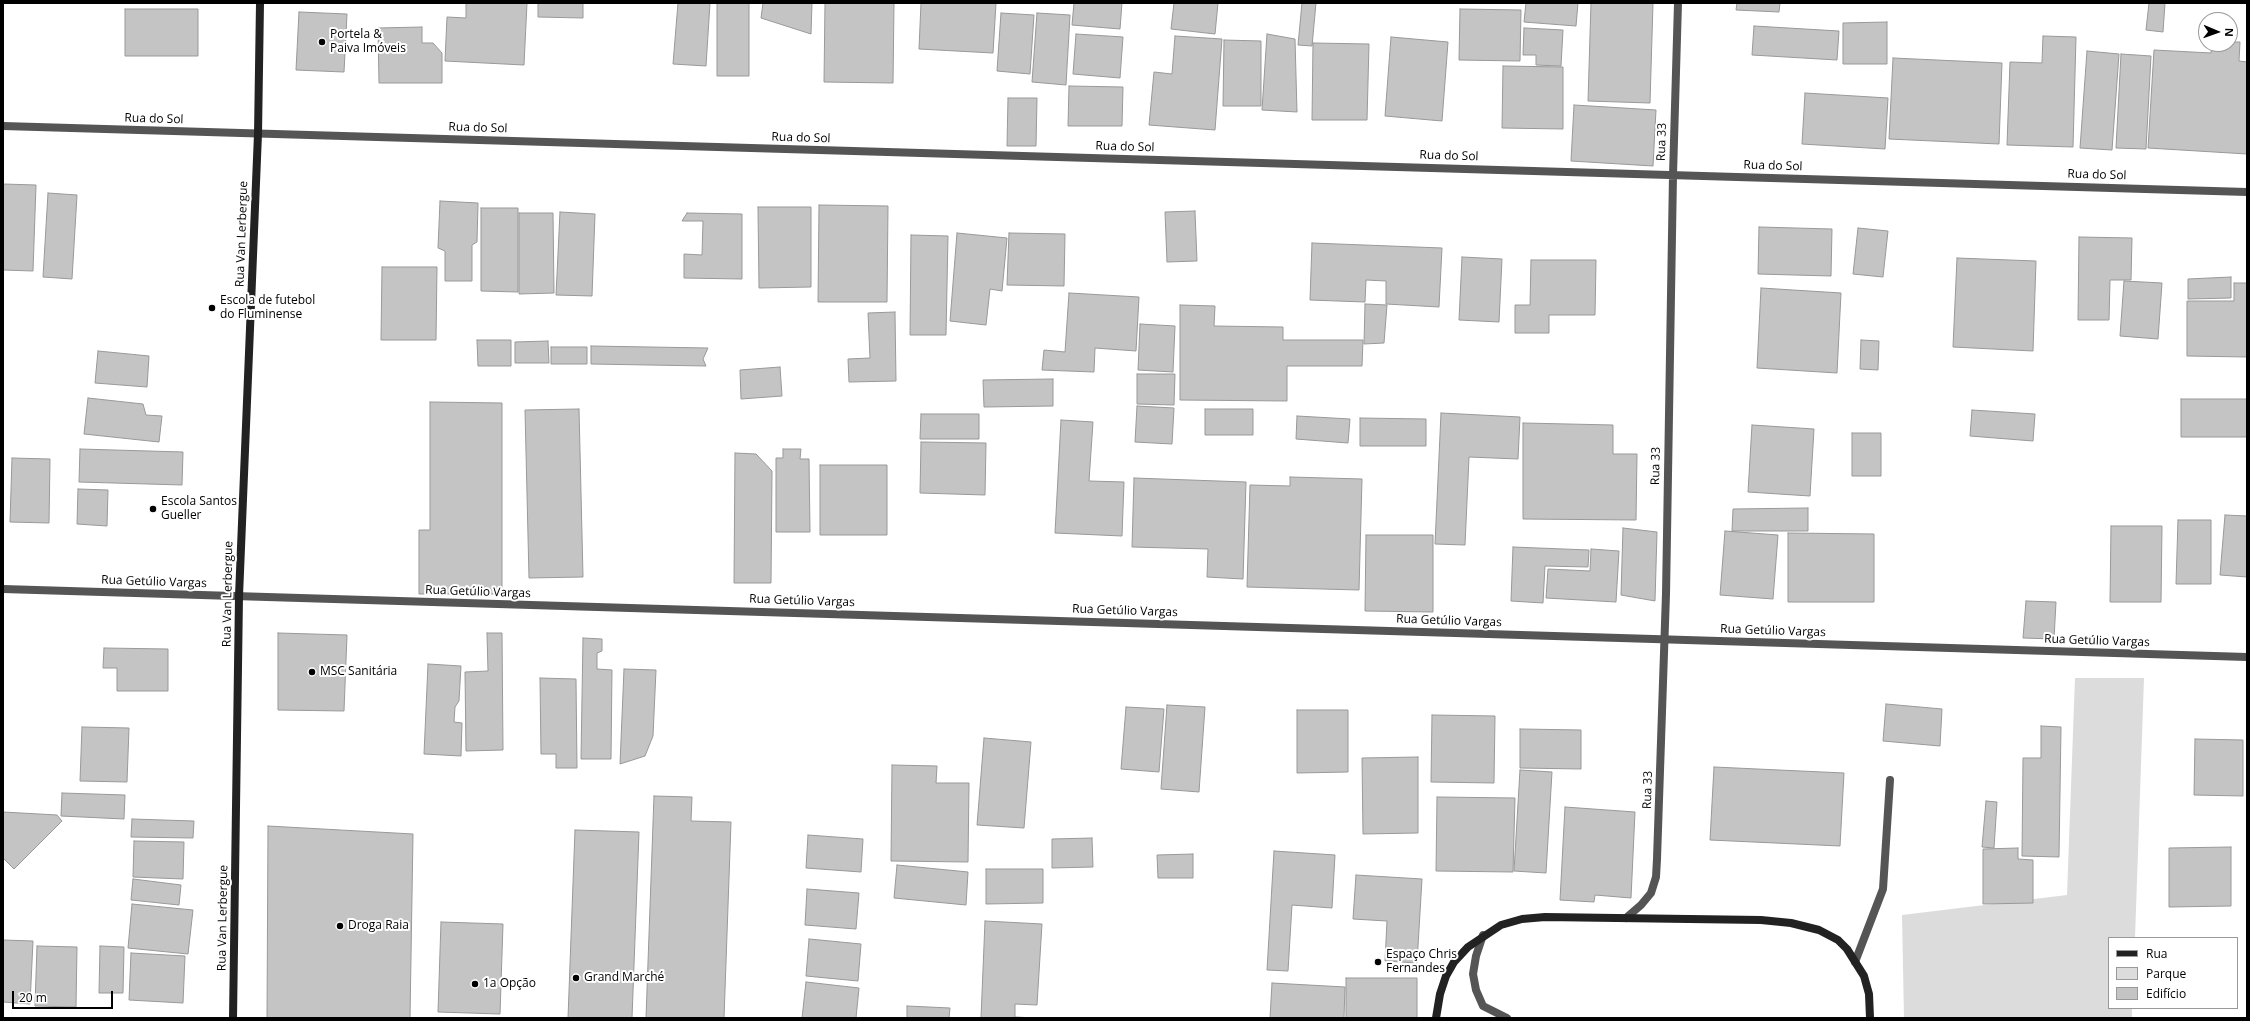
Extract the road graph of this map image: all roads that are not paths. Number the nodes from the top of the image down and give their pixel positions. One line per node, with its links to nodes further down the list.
1 (260, 3): 4 (street, Rua Van Lerbergue)
2 (1678, 3): 5 (street, Rua 33)
3 (3, 126): 4 (street, Rua do Sol)
4 (258, 134): 5 (street, Rua do Sol); 8 (street, Rua Van Lerbergue)
5 (1673, 175): 6 (street, Rua do Sol); 9 (street, Rua 33)
6 (2247, 192)
7 (3, 589): 8 (street, Rua Getúlio Vargas)
8 (239, 596): 9 (street, Rua Getúlio Vargas); 15 (street, Rua Van Lerbergue)
9 (1664, 640): 10 (street, Rua Getúlio Vargas); 12 (street, Rua 33)
10 (2247, 657)
11 (1890, 780): 14 (street)
12 (1626, 918): 13 (street); 14 (street)
13 (1482, 935): 16 (street); 17 (street)
14 (1855, 962): 18 (street)
15 (234, 1018)
16 (1436, 1018)
17 (1507, 1018)
18 (1870, 1018)

